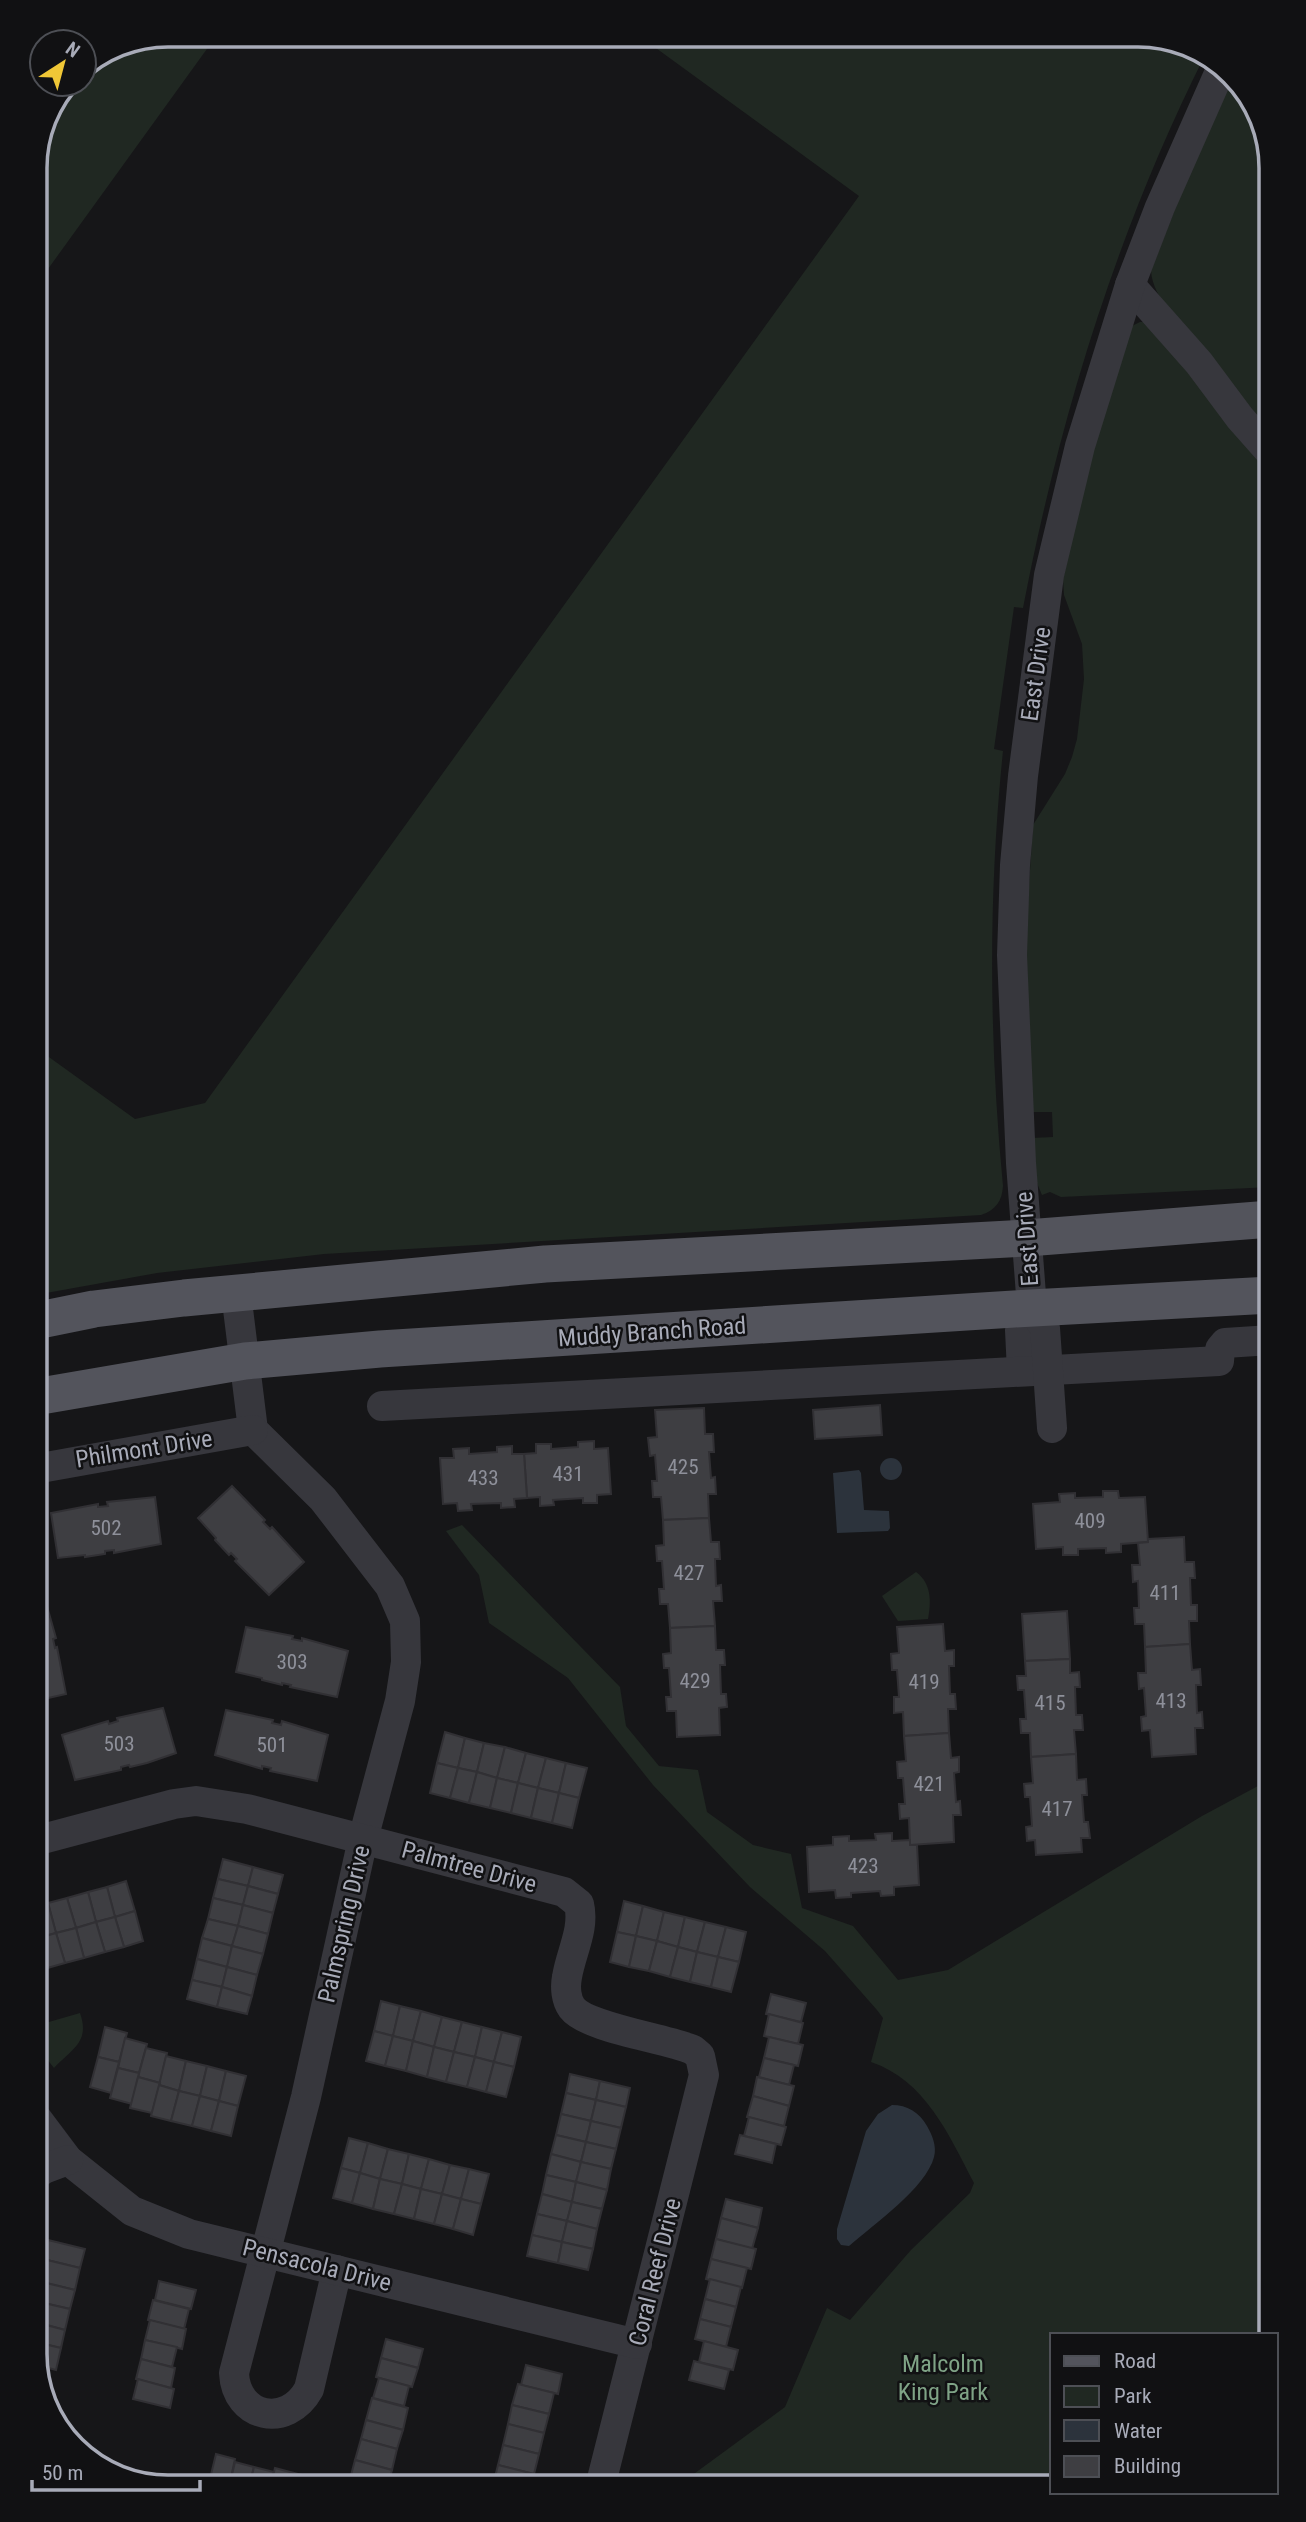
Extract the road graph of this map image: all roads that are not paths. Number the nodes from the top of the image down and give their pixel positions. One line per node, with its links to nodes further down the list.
1 (1218, 78): 2 (street, East Drive)
2 (1130, 285): 3 (street); 5 (street, East Drive)
3 (1259, 439)
4 (1259, 1221): 5 (main road)
5 (1027, 1238): 6 (main road); 8 (street, East Drive)
6 (236, 1293): 9 (main road); 11 (street)
7 (1259, 1296): 8 (main road, Muddy Branch Road)
8 (1032, 1308): 11 (main road, Muddy Branch Road); 12 (street, East Drive)
9 (47, 1318)
10 (1259, 1341): 12 (street)
11 (245, 1361): 13 (main road, Muddy Branch Road); 16 (street)
12 (1035, 1371): 14 (street); 15 (street, East Drive)
13 (47, 1395)
14 (382, 1406)
15 (1052, 1428)
16 (253, 1430): 17 (street, Philmont Drive); 19 (street, Palmspring Drive)
17 (47, 1467)
18 (47, 1838): 19 (street, Palmtree Drive)
19 (363, 1839): 20 (street, Palmtree Drive); 24 (street, Palmspring Drive)
20 (699, 2056): 26 (street, Coral Reef Drive)
21 (47, 2132): 22 (street, Pensacola Drive)
22 (68, 2160): 23 (street); 24 (street, Pensacola Drive)
23 (47, 2168)
24 (265, 2252): 25 (street, Pensacola Drive); 25 (street, Palmspring Drive)
25 (337, 2270): 26 (street, Pensacola Drive)
26 (637, 2344): 27 (street, Coral Reef Drive)
27 (603, 2474)

